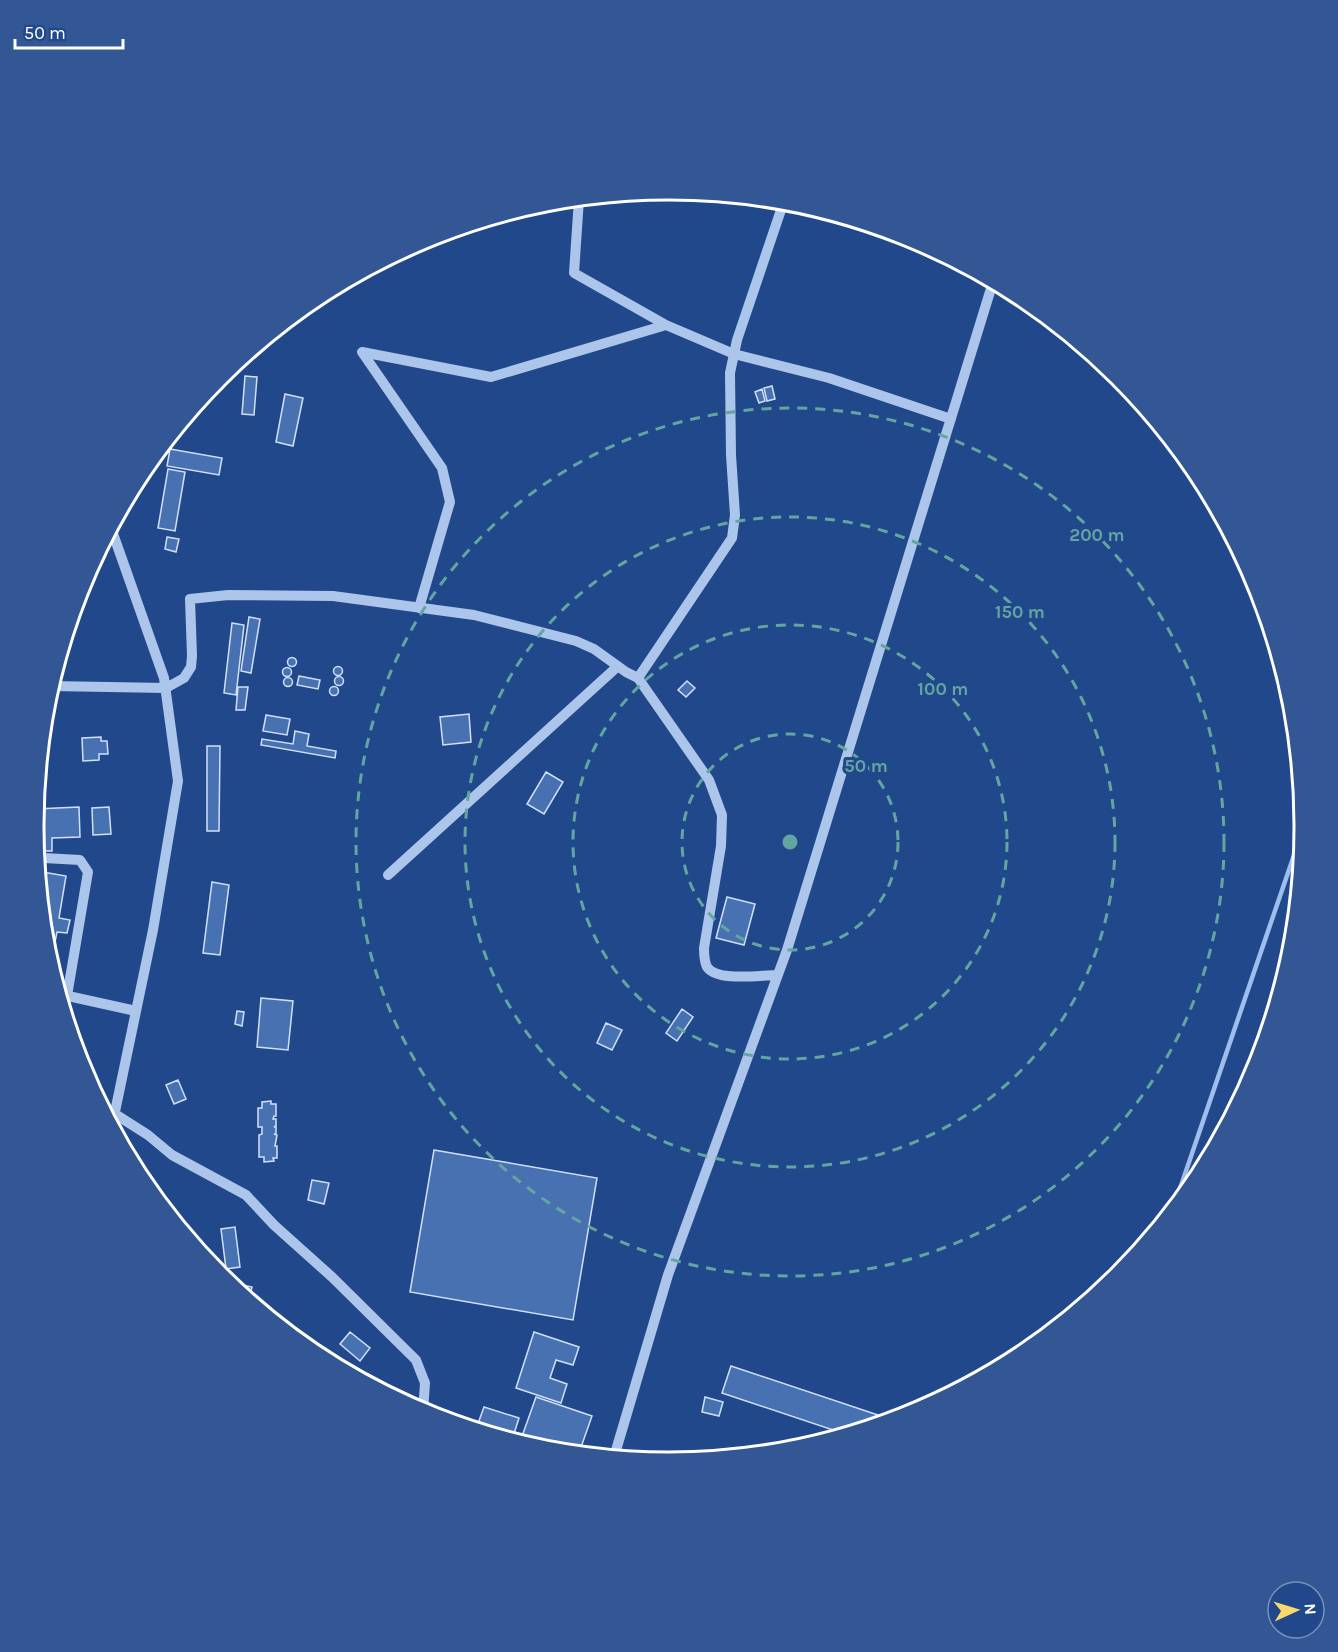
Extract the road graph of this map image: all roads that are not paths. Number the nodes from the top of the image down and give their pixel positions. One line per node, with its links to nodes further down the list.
1 (578, 208): 4 (street)
2 (781, 211): 5 (street)
3 (991, 289): 6 (street)
4 (666, 325): 5 (street); 8 (street)
5 (734, 354): 6 (street); 10 (street)
6 (951, 419): 15 (street)
7 (114, 537): 12 (street)
8 (419, 608): 9 (street); 12 (street)
9 (618, 666): 10 (street); 14 (street)
10 (638, 678): 15 (street)
11 (60, 686): 12 (street)
12 (166, 688): 18 (street)
13 (44, 858): 16 (street)
14 (388, 875)
15 (777, 975): 21 (street)
16 (65, 987)
17 (67, 996): 18 (street)
18 (136, 1011): 19 (street)
19 (115, 1114): 20 (street)
20 (424, 1401)
21 (616, 1449)

